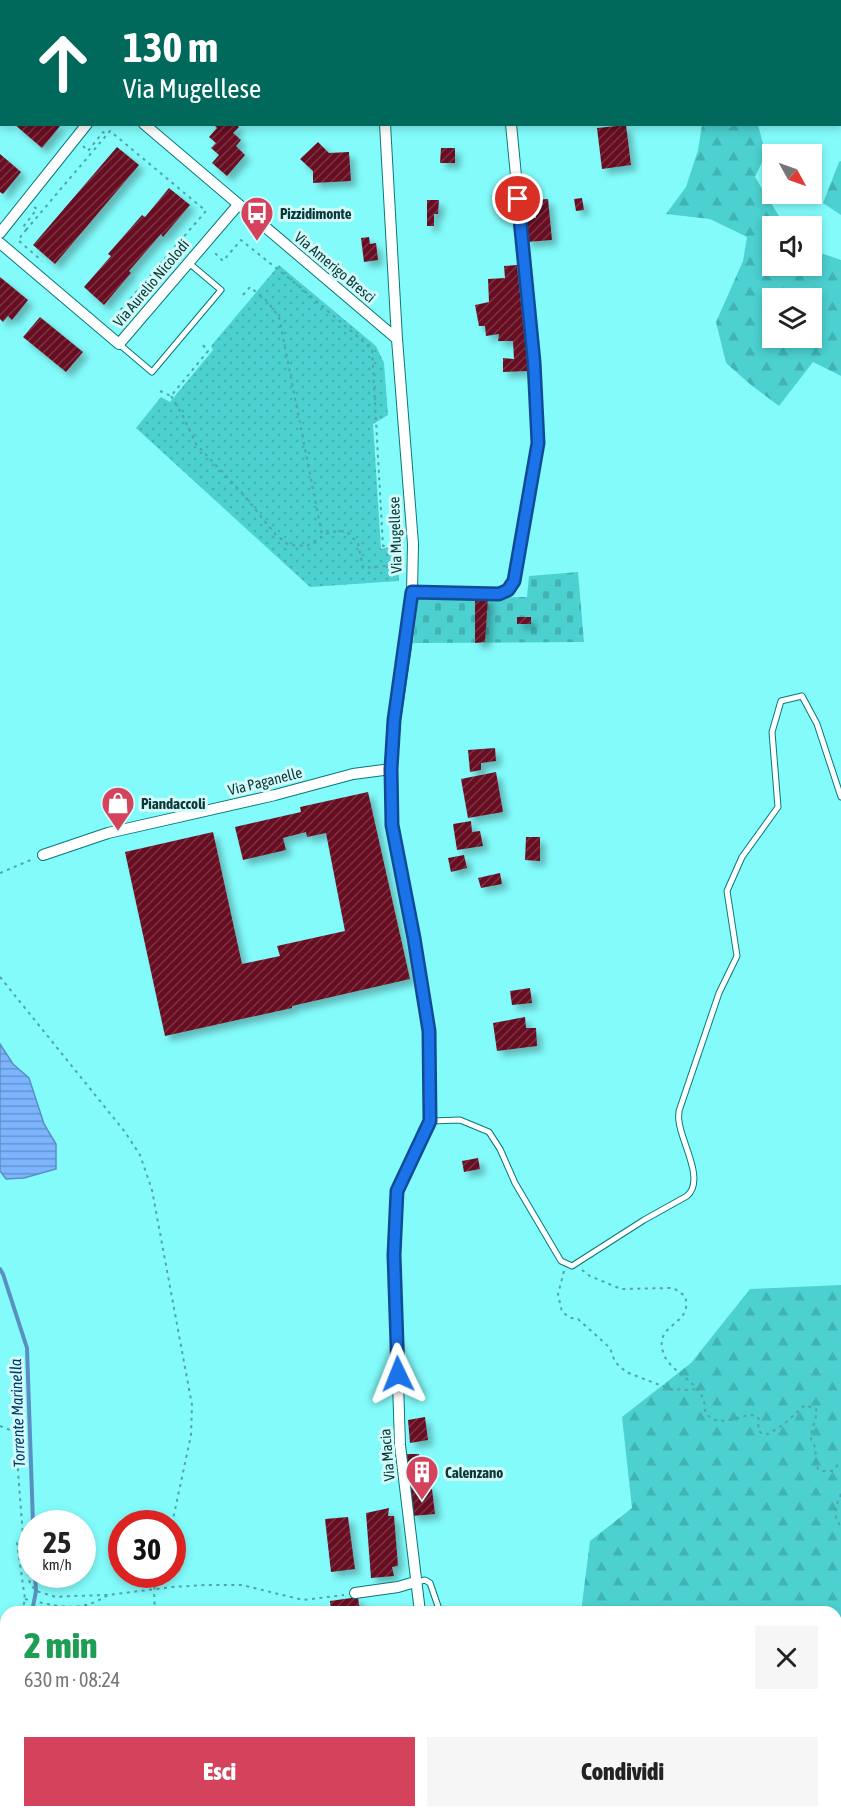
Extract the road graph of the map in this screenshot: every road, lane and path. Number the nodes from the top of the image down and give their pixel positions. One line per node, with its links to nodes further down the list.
1 (85, 126): 8 (street)
2 (146, 126): 7 (street, Via Amerigo Bresci)
3 (385, 126): 15 (street, Via Mugellese)
4 (511, 126): 21 (street)
5 (106, 135): 6 (path); 11 (path); 14 (path)
6 (83, 146)
7 (238, 205): 12 (street, Via Aurelio Nicolodi); 15 (street, Via Amerigo Bresci)
8 (0, 233)
9 (0, 243): 17 (street, Via Aurelio Nicolodi)
10 (213, 252): 20 (path)
11 (43, 262)
12 (189, 263): 17 (street, Via Aurelio Nicolodi); 17 (lane)
13 (243, 295): 20 (path)
14 (102, 314)
15 (397, 339): 21 (street, Via Mugellese)
16 (201, 343): 19 (path)
17 (119, 344)
18 (160, 391): 19 (path)
19 (171, 396): 20 (path)
20 (322, 535)
21 (412, 592): 22 (street, Via Mugellese)
22 (391, 769): 24 (street, Via Paganelle); 27 (street, Via Mugellese)
23 (841, 797): 29 (lane)
24 (43, 855): 25 (path)
25 (0, 873)
26 (0, 977): 35 (path)
27 (430, 1121): 28 (lane); 37 (street, Via Macia)
28 (567, 1263): 29 (lane); 30 (path)
29 (575, 1264): 30 (path)
30 (696, 1389): 32 (path)
31 (0, 1426): 34 (path)
32 (841, 1462)
33 (841, 1494): 36 (path)
34 (21, 1510)
35 (175, 1510)
36 (841, 1527)
37 (415, 1582): 41 (street); 48 (street, Via Macia); 49 (lane)
38 (24, 1588): 43 (path)
39 (33, 1588): 42 (path)
40 (154, 1590): 41 (path); 42 (path); 47 (path)
41 (355, 1593)
42 (108, 1595): 46 (path)
43 (26, 1599): 44 (path); 45 (path)
44 (24, 1606)
45 (56, 1606)
46 (71, 1606)
47 (155, 1606)
48 (419, 1606)
49 (438, 1606)

